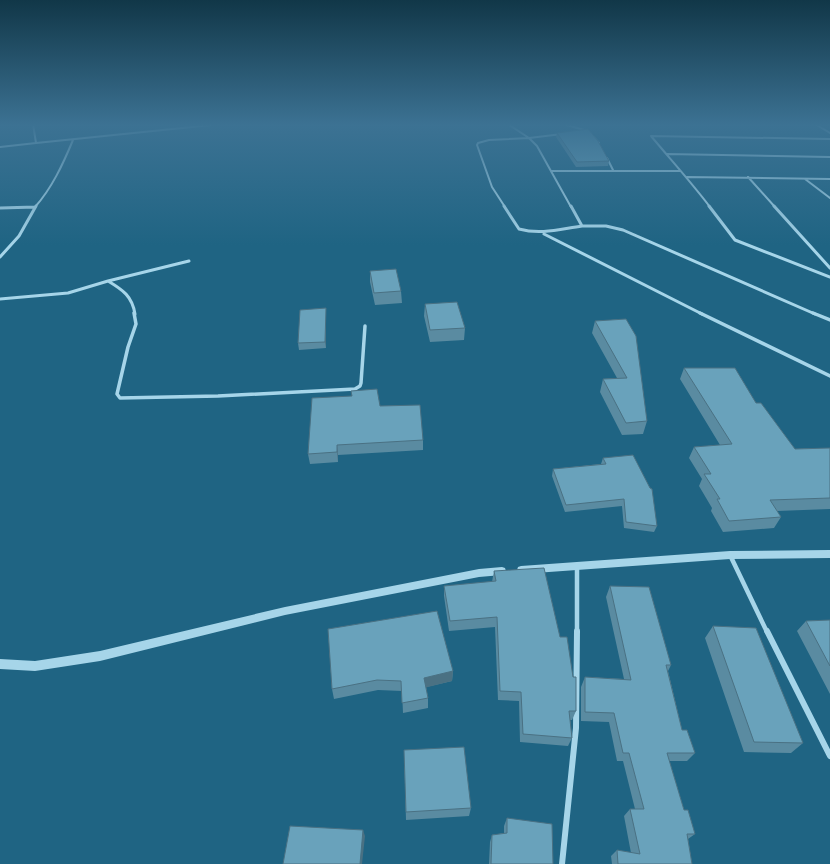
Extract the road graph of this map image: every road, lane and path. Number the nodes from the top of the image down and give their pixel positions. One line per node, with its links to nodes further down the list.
1 (62, 164): 14 (street)
2 (484, 164): 17 (street)
3 (548, 164): 7 (street)
4 (610, 164): 6 (street)
5 (675, 164): 8 (street)
6 (613, 170): 7 (street); 8 (street)
7 (552, 171): 16 (street)
8 (680, 171): 9 (street)
9 (688, 177): 10 (street); 21 (street)
10 (748, 177): 11 (street); 20 (street)
11 (806, 179): 12 (street); 13 (street)
12 (830, 179)
13 (830, 198)
14 (35, 207): 15 (street); 18 (street)
15 (0, 208)
16 (582, 226): 17 (street); 24 (street)
17 (543, 234): 26 (street)
18 (0, 257)
19 (189, 261): 22 (street)
20 (830, 268)
21 (830, 277)
22 (108, 281): 23 (street); 25 (street)
23 (0, 300)
24 (830, 320)
25 (364, 326)
26 (830, 376)
27 (830, 554): 28 (street)
28 (730, 555): 29 (street); 31 (street)
29 (577, 565): 30 (street); 32 (street)
30 (0, 664)
31 (830, 756)
32 (562, 864)

